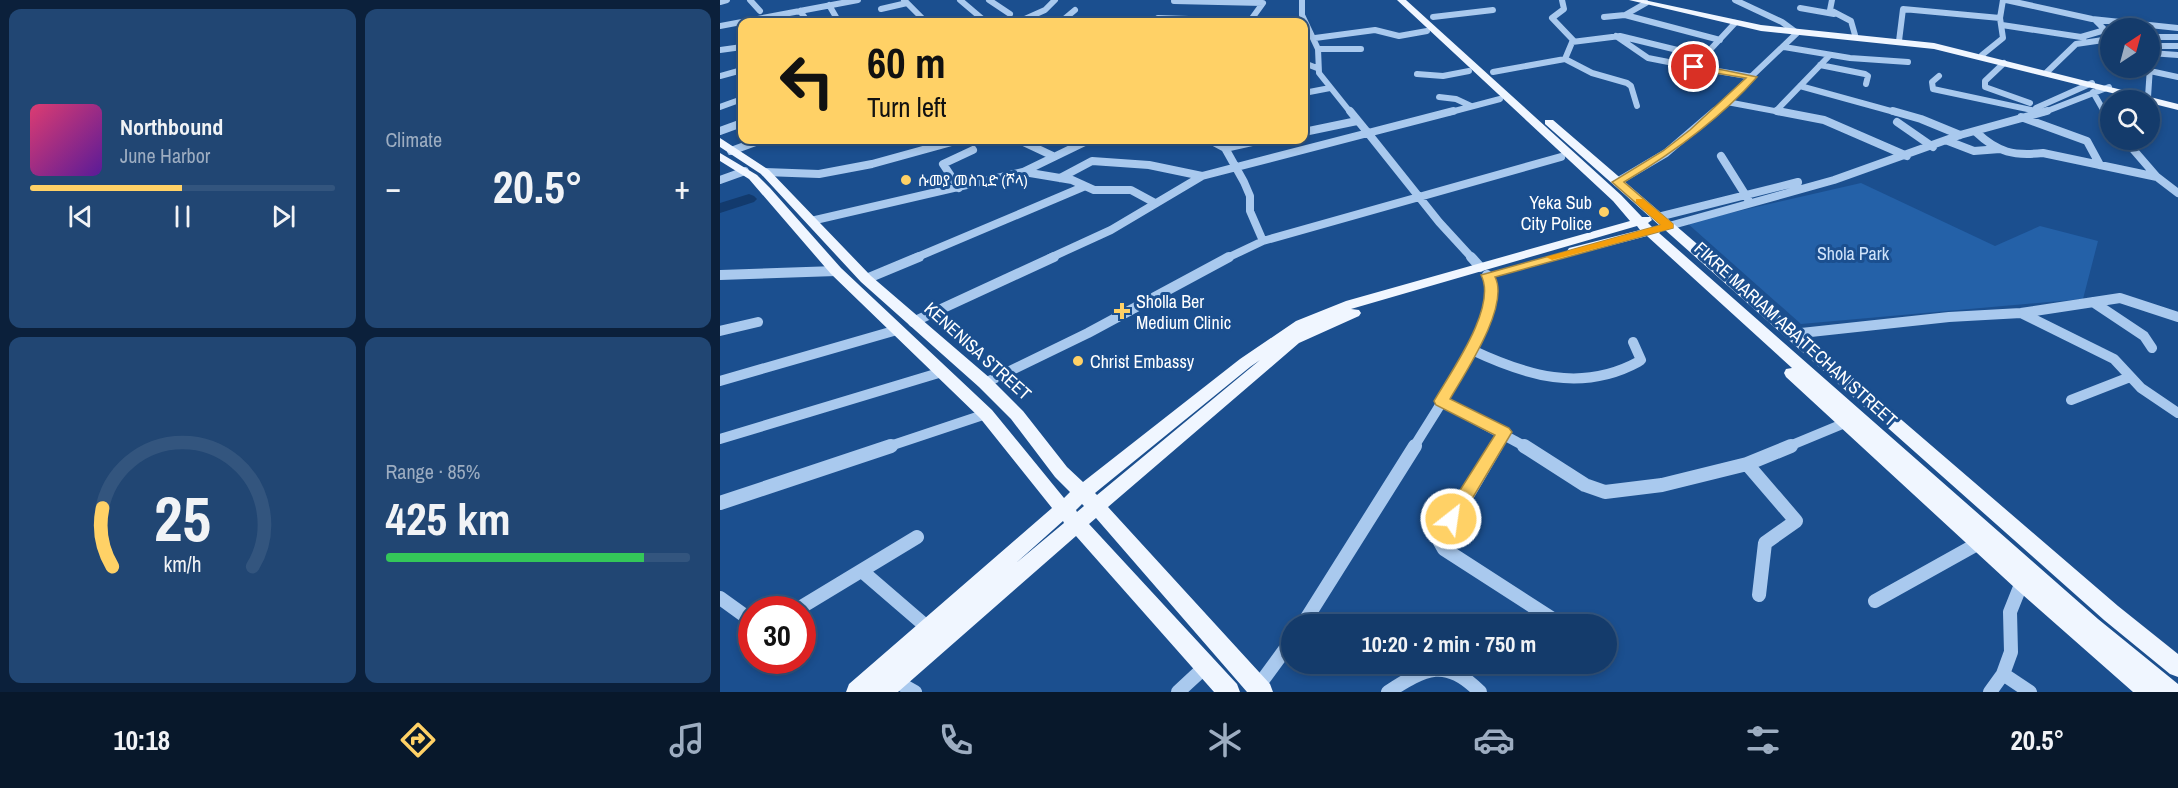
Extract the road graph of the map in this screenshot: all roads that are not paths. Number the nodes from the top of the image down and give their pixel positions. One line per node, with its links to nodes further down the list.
1 (727, 0): 19 (street)
2 (750, 0): 28 (street)
3 (806, 0): 24 (street)
4 (854, 0): 22 (street)
5 (989, 0): 30 (street)
6 (1055, 0): 40 (street)
7 (1174, 0): 21 (street); 42 (street)
8 (1302, 0): 44 (street)
9 (1392, 0): 52 (main road)
10 (1401, 0): 103 (main road, FIKRE MARIAM ABA TECHAN STREET)
11 (1413, 0): 34 (main road, FIKRE MARIAM ABA TECHAN STREET)
12 (1562, 0): 63 (street)
13 (1633, 0): 18 (main road)
14 (1735, 0): 53 (street)
15 (1832, 0): 31 (street)
16 (2004, 0): 45 (street); 46 (street)
17 (964, 1): 39 (street)
18 (1644, 1): 32 (street); 48 (main road); 53 (main road)
19 (720, 2)
20 (906, 2): 25 (street); 38 (street)
21 (1264, 2): 43 (street)
22 (829, 5): 24 (street); 33 (street)
23 (1800, 8): 31 (street)
24 (812, 9): 29 (street)
25 (881, 9)
26 (1075, 10): 41 (street)
27 (1493, 10): 34 (street)
28 (760, 11)
29 (800, 11): 36 (street); 37 (street)
30 (1010, 14)
31 (1834, 14): 55 (street)
32 (1626, 15): 35 (street); 60 (street)
33 (836, 17)
34 (1433, 17): 86 (main road, FIKRE MARIAM ABA TECHAN STREET)
35 (1604, 17)
36 (763, 18)
37 (805, 18)
38 (921, 18)
39 (982, 18)
40 (1028, 18)
41 (1065, 18)
42 (1157, 18)
43 (1253, 18)
44 (1304, 18)
45 (2092, 19): 51 (street); 56 (street)
46 (2001, 21): 56 (street); 61 (street); 73 (street)
47 (738, 23): 49 (street)
48 (1735, 23): 53 (main road); 60 (street)
49 (720, 26)
50 (1308, 26): 59 (street)
51 (2178, 28)
52 (1427, 31): 59 (street); 84 (main road)
53 (1796, 32): 55 (main road); 61 (main road); 66 (street)
54 (1616, 35): 63 (street); 75 (street); 81 (street)
55 (1855, 36): 61 (main road)
56 (2081, 37): 62 (street)
57 (2160, 37): 58 (street)
58 (2178, 37)
59 (1315, 38): 69 (street)
60 (1720, 40): 75 (street)
61 (1899, 40): 73 (main road); 78 (main road)
62 (2098, 40): 87 (street)
63 (1572, 42): 76 (street)
64 (2160, 46): 65 (street)
65 (2178, 46)
66 (1784, 47): 72 (street); 92 (street)
67 (738, 48): 70 (street)
68 (1361, 48): 69 (street)
69 (1318, 49): 82 (street)
70 (720, 50)
71 (2160, 54): 74 (street)
72 (1830, 55): 77 (street); 80 (street)
73 (1982, 55): 87 (main road)
74 (2178, 55)
75 (1702, 56): 81 (street)
76 (1565, 59): 86 (street); 108 (street)
77 (1908, 62)
78 (2004, 63): 96 (main road); 112 (street)
79 (1308, 65): 82 (street)
80 (1820, 65): 94 (street); 95 (street)
81 (1694, 67): 89 (street); 92 (street)
82 (1317, 68): 97 (street)
83 (738, 71): 90 (street)
84 (1469, 71): 88 (street); 103 (main road)
85 (2160, 71): 93 (street)
86 (1493, 72): 101 (main road, FIKRE MARIAM ABA TECHAN STREET)
87 (2047, 72): 96 (main road)
88 (1417, 74)
89 (1687, 74)
90 (720, 76)
91 (1939, 76): 111 (street)
92 (1753, 77): 106 (street)
93 (2178, 77)
94 (1866, 84)
95 (1800, 86): 113 (street); 123 (street)
96 (2097, 87): 98 (main road); 100 (street); 109 (main road); 112 (street); 112 (street)
97 (1330, 88): 99 (street); 115 (street)
98 (2112, 90)
99 (1308, 91)
100 (2100, 95)
101 (1521, 96): 103 (main road); 153 (main road, FIKRE MARIAM ABA TECHAN STREET)
102 (1439, 97): 107 (street)
103 (1504, 99): 107 (street); 143 (main road); 161 (main road, FIKRE MARIAM ABA TECHAN STREET)
104 (738, 100): 110 (street)
105 (2160, 101): 109 (main road)
106 (1727, 102): 113 (street); 153 (street)
107 (1471, 106): 122 (street)
108 (1636, 106)
109 (2178, 106)
110 (720, 107)
111 (2031, 109): 112 (street); 123 (street)
112 (2041, 109): 114 (street)
113 (1776, 111): 139 (street)
114 (2021, 117): 121 (street); 144 (street)
115 (1357, 121): 120 (street); 122 (street)
116 (1898, 122): 133 (street)
117 (738, 124): 118 (street)
118 (720, 131)
119 (738, 131): 124 (street)
120 (1308, 131)
121 (1976, 132): 123 (street); 136 (street)
122 (1368, 133): 145 (street); 158 (street)
123 (1958, 134): 125 (street); 133 (street)
124 (720, 139): 140 (main road, KENENISA STREET)
125 (1948, 141): 133 (street); 136 (street)
126 (751, 144): 140 (street)
127 (936, 144): 134 (street)
128 (946, 144): 134 (street)
129 (1025, 144): 141 (street)
130 (1080, 144): 141 (street)
131 (1218, 144): 135 (street)
132 (1243, 144): 135 (street)
133 (1929, 145): 139 (street)
134 (939, 146): 147 (street)
135 (1225, 148): 145 (street)
136 (2001, 148): 144 (street)
137 (973, 150): 155 (street)
138 (2134, 150): 150 (street)
139 (1903, 154): 159 (street)
140 (723, 155): 146 (main road, KENENISA STREET); 147 (main road, KENENISA STREET)
141 (1053, 156): 148 (street)
142 (1721, 156): 159 (street)
143 (1561, 157): 158 (street); 161 (main road)
144 (2100, 165): 150 (street)
145 (1233, 166): 149 (street); 165 (street)
146 (745, 171): 152 (street); 156 (main road, KENENISA STREET)
147 (765, 172): 156 (main road, KENENISA STREET)
148 (1023, 172): 151 (street); 155 (street)
149 (1202, 176): 151 (street); 160 (street)
150 (2157, 177): 157 (street)
151 (1060, 178): 154 (street)
152 (720, 180)
153 (1617, 182): 163 (main road, FIKRE MARIAM ABA TECHAN STREET)
154 (1083, 187): 160 (street); 170 (street)
155 (959, 188): 162 (street)
156 (776, 192): 162 (main road, KENENISA STREET); 167 (main road, KENENISA STREET)
157 (2178, 193)
158 (1419, 197): 165 (street); 168 (street)
159 (1748, 199): 163 (street); 163 (street)
160 (1155, 203): 175 (street)
161 (1627, 211): 164 (main road, FIKRE MARIAM ABA TECHAN STREET)
162 (811, 221): 170 (main road, KENENISA STREET)
163 (1664, 221): 164 (main road); 178 (main road, FIKRE MARIAM ABA TECHAN STREET)
164 (1645, 226): 166 (main road, FIKRE MARIAM ABA TECHAN STREET); 168 (main road)
165 (1263, 241): 186 (street)
166 (1680, 258): 191 (main road); 210 (main road, FIKRE MARIAM ABA TECHAN STREET)
167 (836, 271): 169 (street); 176 (main road, KENENISA STREET)
168 (1484, 271): 181 (street); 195 (main road)
169 (720, 275)
170 (866, 279): 175 (main road, KENENISA STREET)
171 (2093, 302): 172 (street); 173 (street); 180 (street)
172 (2021, 313): 178 (street); 184 (street)
173 (2178, 317)
174 (758, 322): 177 (street)
175 (913, 322): 182 (main road, KENENISA STREET)
176 (897, 330): 183 (main road, KENENISA STREET); 185 (street)
177 (720, 331)
178 (1792, 334): 207 (main road, FIKRE MARIAM ABA TECHAN STREET)
179 (1633, 342): 181 (street)
180 (2152, 348)
181 (1472, 350): 188 (street)
182 (950, 352): 183 (main road); 186 (main road, KENENISA STREET)
183 (936, 366): 190 (main road, KENENISA STREET); 193 (street)
184 (2130, 377): 187 (street); 189 (street)
185 (720, 381)
186 (985, 383): 195 (main road, KENENISA STREET)
187 (2071, 400)
188 (1441, 401): 192 (street); 208 (street)
189 (2178, 413)
190 (986, 414): 196 (street); 197 (main road, KENENISA STREET)
191 (1845, 423): 194 (street); 199 (main road)
192 (1504, 432): 194 (street); 209 (street)
193 (720, 439)
194 (1747, 464): 202 (street)
195 (1089, 500): 197 (main road); 217 (main road, KENENISA STREET)
196 (720, 503)
197 (1071, 516): 211 (main road); 213 (main road, KENENISA STREET); 216 (main road)
198 (917, 537): 200 (street)
199 (1979, 543): 201 (main road); 205 (street)
200 (862, 572): 204 (street); 211 (street)
201 (2022, 582): 215 (street); 226 (main road)
202 (1760, 595)
203 (720, 598): 206 (street)
204 (816, 599)
205 (1875, 601)
206 (738, 611)
207 (2111, 613): 210 (main road); 214 (main road, FIKRE MARIAM ABA TECHAN STREET)
208 (1310, 614)
209 (1545, 614)
210 (2091, 626): 227 (main road, FIKRE MARIAM ABA TECHAN STREET)
211 (928, 628): 216 (main road)
212 (1281, 656): 217 (street)
213 (1206, 666): 220 (street); 221 (main road, KENENISA STREET)
214 (2178, 667)
215 (2003, 674): 224 (street); 225 (street)
216 (897, 682): 218 (main road); 219 (main road)
217 (1258, 691)
218 (844, 692)
219 (857, 692)
220 (1178, 692)
221 (1229, 692)
222 (1388, 692): 223 (street)
223 (1480, 692)
224 (1990, 692)
225 (2030, 692)
226 (2150, 692)
227 (2170, 692)

